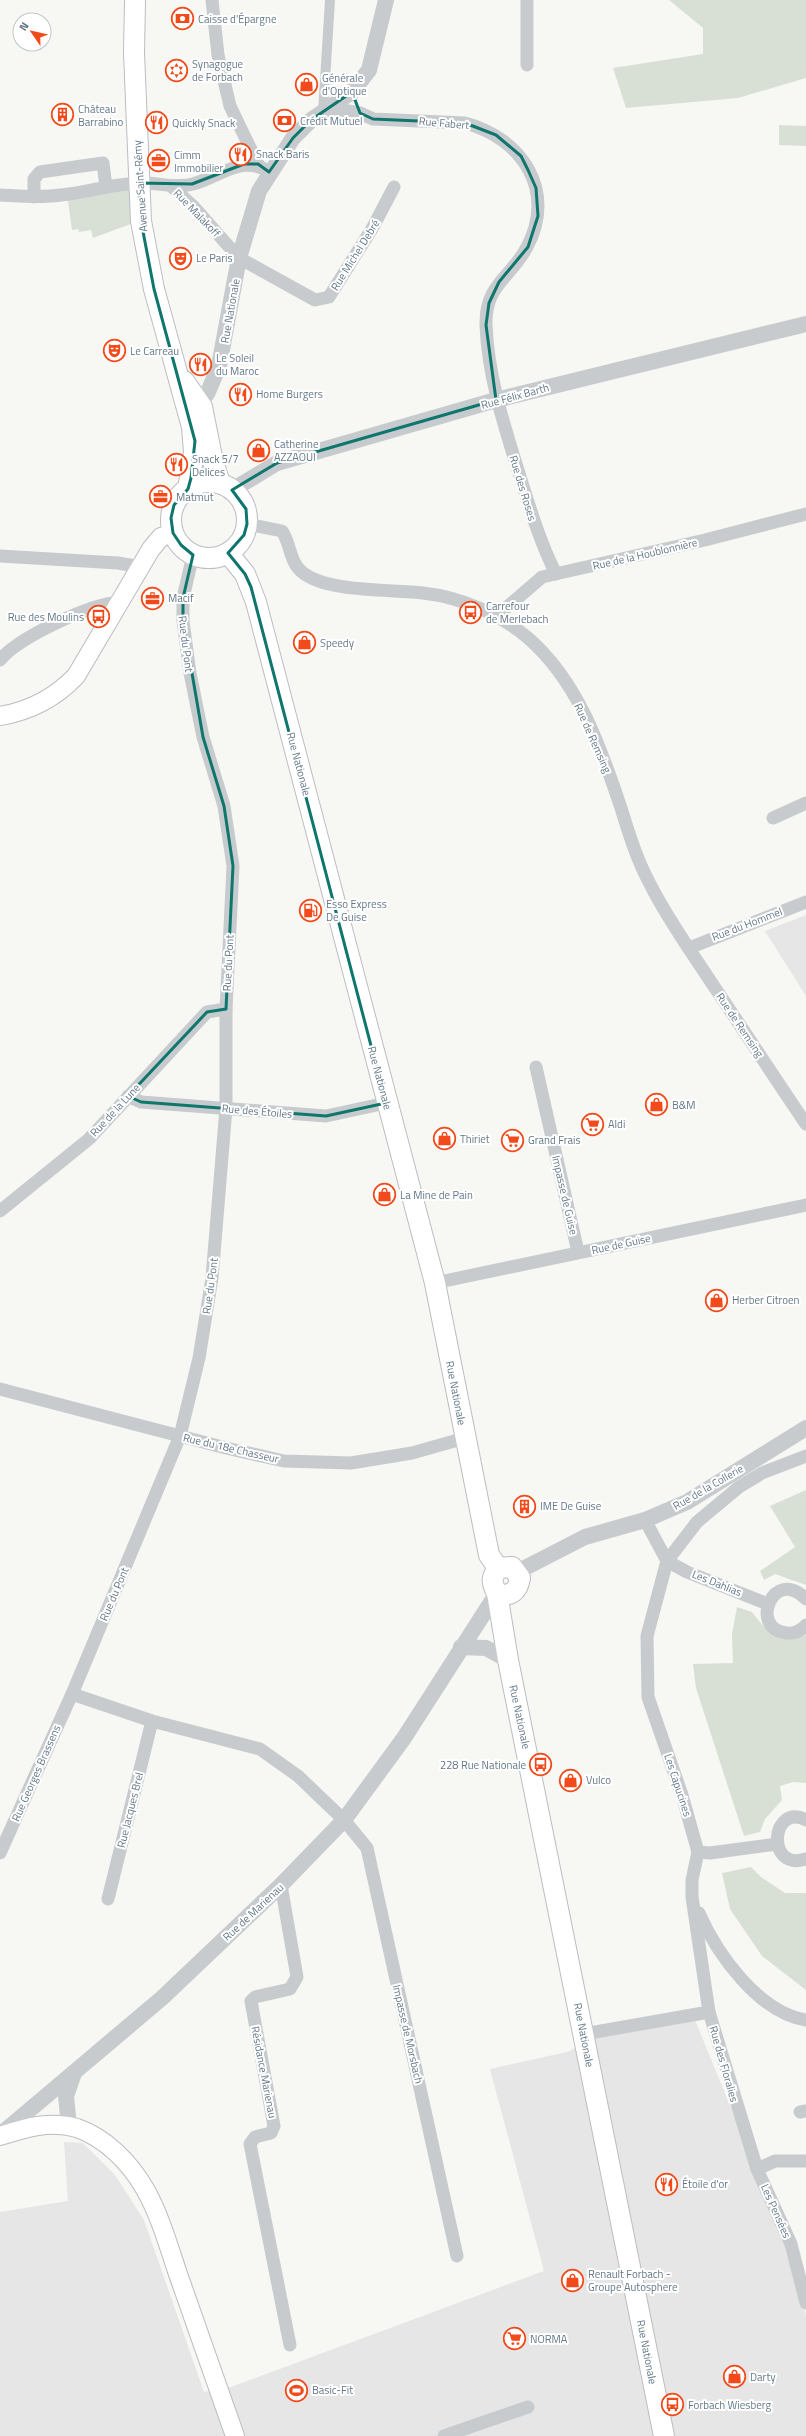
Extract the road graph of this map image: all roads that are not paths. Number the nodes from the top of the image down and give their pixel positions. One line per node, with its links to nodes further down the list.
1 (135, 0): 11 (main road, Avenue Saint-Rémy)
2 (212, 0): 10 (street)
3 (330, 0): 8 (street)
4 (527, 0): 6 (street)
5 (383, 2): 7 (street, Rue Nationale)
6 (527, 64)
7 (352, 92): 8 (street, Rue Nationale); 9 (street)
8 (326, 110): 9 (street, Rue Fabert); 10 (street, Rue Nationale)
9 (360, 113): 20 (street, Rue Fabert)
10 (264, 168): 12 (street); 17 (street, Rue Nationale)
11 (139, 183): 12 (street); 13 (street); 19 (main road, Avenue Saint-Rémy)
12 (171, 186): 17 (street, Rue Malakoff)
13 (106, 187): 16 (street); 16 (street)
14 (394, 187): 17 (street, Rue Michel Debré)
15 (0, 194): 16 (street)
16 (34, 197)
17 (239, 258): 21 (street, Rue Nationale)
18 (806, 324): 20 (street, Rue Félix Barth)
19 (176, 367): 21 (main road, Avenue Saint-Rémy); 23 (main road, Avenue Saint-Rémy)
20 (496, 400): 22 (street, Rue Félix Barth); 31 (street, Rue des Roses)
21 (200, 404): 22 (main road, Avenue Saint-Rémy)
22 (226, 486): 23 (main road); 25 (main road)
23 (188, 488): 26 (main road)
24 (806, 514): 31 (street, Rue de la Houblonnière)
25 (247, 524): 27 (main road); 33 (street, Rue de Remsing)
26 (173, 533): 28 (main road); 30 (main road)
27 (228, 553): 28 (main road); 43 (main road, Rue Nationale)
28 (193, 555): 40 (street, Rue du Pont)
29 (0, 556): 30 (street)
30 (141, 567): 32 (main road)
31 (556, 574): 33 (street, Rue de la Houblonnière)
32 (120, 602): 34 (street); 35 (main road)
33 (498, 617): 39 (street, Rue de Remsing)
34 (0, 660)
35 (0, 716)
36 (806, 803): 37 (street)
37 (773, 818)
38 (806, 902): 39 (street, Rue du Hommel)
39 (689, 948): 45 (street, Rue de Remsing)
40 (226, 1009): 42 (street, Rue de la Lune); 44 (street, Rue du Pont)
41 (536, 1067): 48 (street, Impasse de Guise)
42 (128, 1096): 44 (street, Rue des Étoiles); 47 (street, Rue de la Lune)
43 (386, 1103): 44 (street, Rue des Étoiles); 49 (main road, Rue Nationale)
44 (226, 1108): 52 (street, Rue du Pont)
45 (806, 1124)
46 (806, 1205): 48 (street, Rue de Guise)
47 (0, 1211)
48 (578, 1252): 49 (street, Rue de Guise)
49 (435, 1282): 53 (main road, Rue Nationale)
50 (0, 1389): 52 (street, Rue du 18e Chasseur)
51 (806, 1428): 55 (street, Rue de la Collerie)
52 (180, 1436): 53 (street, Rue du 18e Chasseur); 64 (street, Rue du Pont)
53 (465, 1438): 57 (main road, Rue Nationale)
54 (806, 1456): 56 (street, Les Capucines)
55 (644, 1520): 56 (street); 57 (street, Rue de la Collerie)
56 (667, 1561): 60 (street, Les Dahlias); 70 (street, Les Capucines)
57 (507, 1570): 58 (main road, Rue Nationale)
58 (506, 1593): 62 (street, Rue de Marienau); 63 (main road, Rue Nationale)
59 (806, 1599): 60 (street)
60 (768, 1604): 61 (street)
61 (806, 1625)
62 (461, 1647): 63 (street); 66 (street, Rue de Marienau)
63 (508, 1660): 77 (main road, Rue Nationale)
64 (72, 1694): 65 (street); 69 (street, Rue Georges Brassens)
65 (152, 1721): 66 (street); 74 (street, Rue Jacques Brel)
66 (344, 1820): 72 (street, Rue de Marienau); 83 (street, Impasse de Morsbach)
67 (806, 1820): 68 (street)
68 (776, 1844): 70 (street); 71 (street)
69 (0, 1852)
70 (698, 1852): 73 (street, Les Capucines)
71 (806, 1859)
72 (281, 1885): 78 (street, Rue de Marienau); 85 (street, Résidance Marienau)
73 (692, 1897): 75 (street, Les Capucines); 76 (street)
74 (108, 1899)
75 (709, 2012): 77 (street, Rue des Floralies); 82 (street, Rue des Floralies)
76 (806, 2020)
77 (584, 2034): 89 (main road, Rue Nationale)
78 (74, 2074): 79 (street); 80 (street, Rue de Marienau)
79 (69, 2126): 80 (main road); 87 (main road)
80 (0, 2136)
81 (806, 2161): 82 (street)
82 (757, 2169): 84 (street, Les Pensées)
83 (457, 2256)
84 (806, 2303)
85 (290, 2345)
86 (528, 2407): 88 (street)
87 (235, 2436)
88 (444, 2436)
89 (664, 2436)

